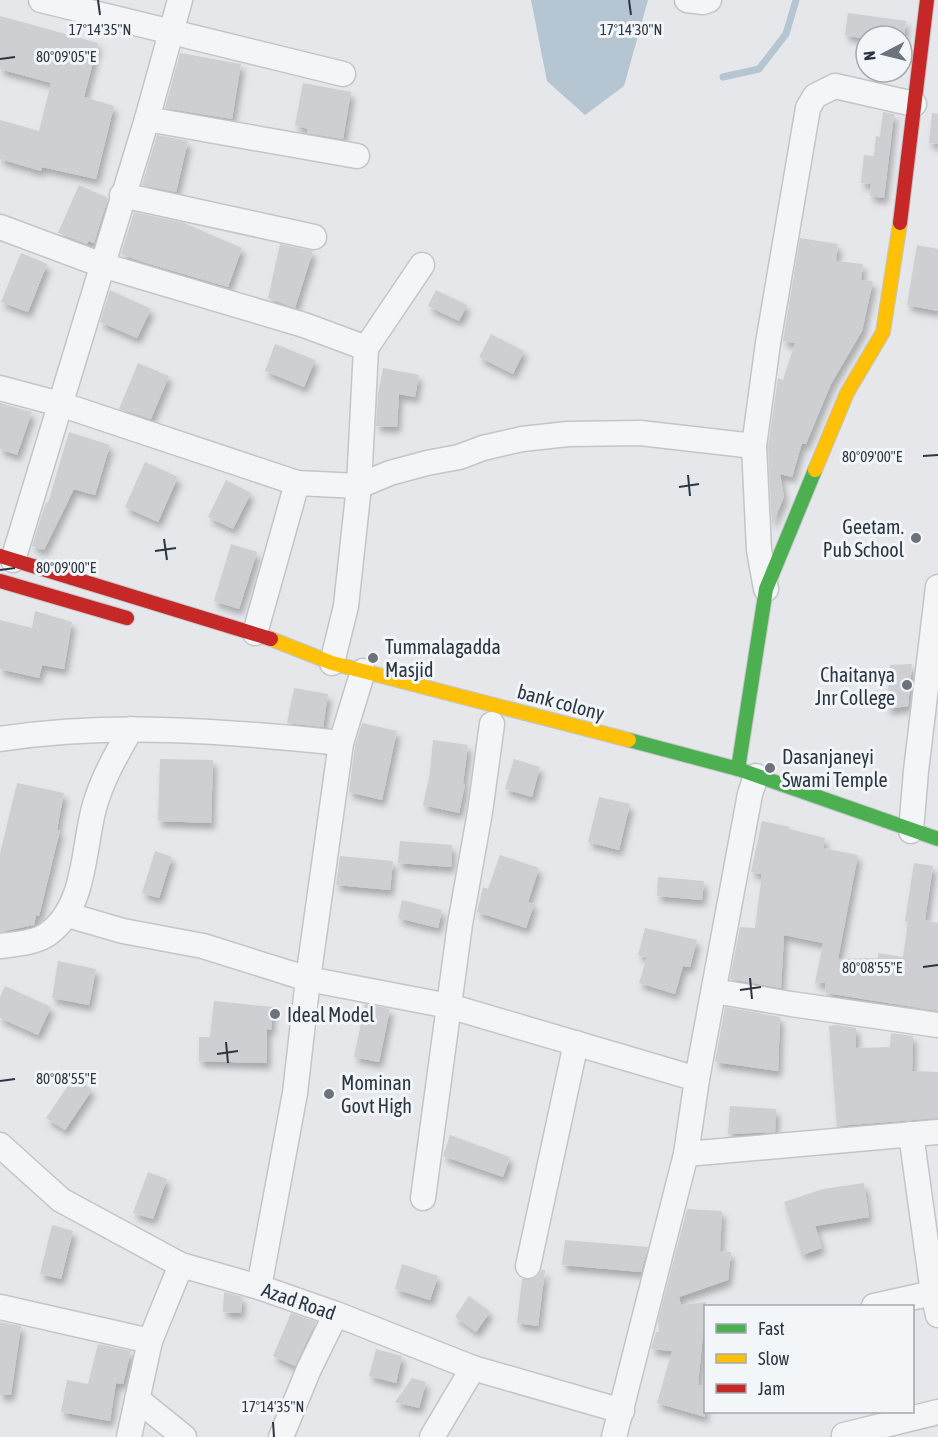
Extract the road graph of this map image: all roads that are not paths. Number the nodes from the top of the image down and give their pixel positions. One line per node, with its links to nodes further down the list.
1 (41, 0): 6 (street)
2 (180, 0): 6 (street)
3 (687, 0): 4 (street)
4 (709, 0)
5 (927, 0): 8 (main road)
6 (171, 32): 7 (street); 9 (street)
7 (343, 74)
8 (914, 104): 19 (street); 25 (main road)
9 (147, 118): 10 (street); 11 (street)
10 (357, 156)
11 (122, 195): 13 (street); 14 (street)
12 (0, 227): 14 (street)
13 (314, 237)
14 (102, 265): 16 (street); 18 (street)
15 (422, 265): 16 (street)
16 (366, 348): 21 (street)
17 (0, 388): 18 (street)
18 (60, 404): 20 (street); 22 (street)
19 (754, 446): 21 (street); 25 (street)
20 (297, 483): 21 (street); 27 (street)
21 (360, 486): 28 (street)
22 (7, 558): 27 (main road, bank colony)
23 (0, 581): 26 (main road)
24 (938, 587): 35 (street)
25 (766, 589): 34 (main road)
26 (138, 621)
27 (255, 633): 28 (main road, bank colony)
28 (332, 663): 29 (main road, bank colony)
29 (360, 682): 33 (street); 34 (main road, bank colony)
30 (492, 724): 41 (street)
31 (131, 729): 32 (street); 33 (street); 37 (street)
32 (0, 739)
33 (340, 743): 39 (street)
34 (748, 785): 35 (main road, bank colony); 40 (street)
35 (911, 831): 36 (main road, bank colony)
36 (938, 839)
37 (68, 915): 38 (street); 39 (street)
38 (0, 946)
39 (308, 979): 41 (street); 52 (street)
40 (714, 991): 42 (street); 44 (street)
41 (449, 1006): 43 (street); 49 (street)
42 (938, 1025)
43 (576, 1043): 44 (street); 51 (street)
44 (698, 1078): 48 (street)
45 (938, 1132): 46 (street)
46 (911, 1134): 48 (street); 53 (street)
47 (0, 1145): 50 (street, Azad Road)
48 (686, 1154): 60 (street)
49 (423, 1198)
50 (181, 1266): 52 (street, Azad Road); 57 (street)
51 (528, 1266)
52 (259, 1287): 56 (street, Azad Road)
53 (936, 1304): 54 (street)
54 (905, 1305)
55 (0, 1307): 57 (street)
56 (336, 1314): 58 (street, Azad Road); 65 (street)
57 (150, 1341): 59 (street)
58 (473, 1368): 60 (street, Azad Road); 66 (street)
59 (137, 1399): 63 (street); 64 (street)
60 (622, 1412): 67 (street)
61 (938, 1413): 62 (street)
62 (844, 1435)
63 (129, 1437)
64 (184, 1437)
65 (281, 1437)
66 (432, 1437)
67 (614, 1437)

